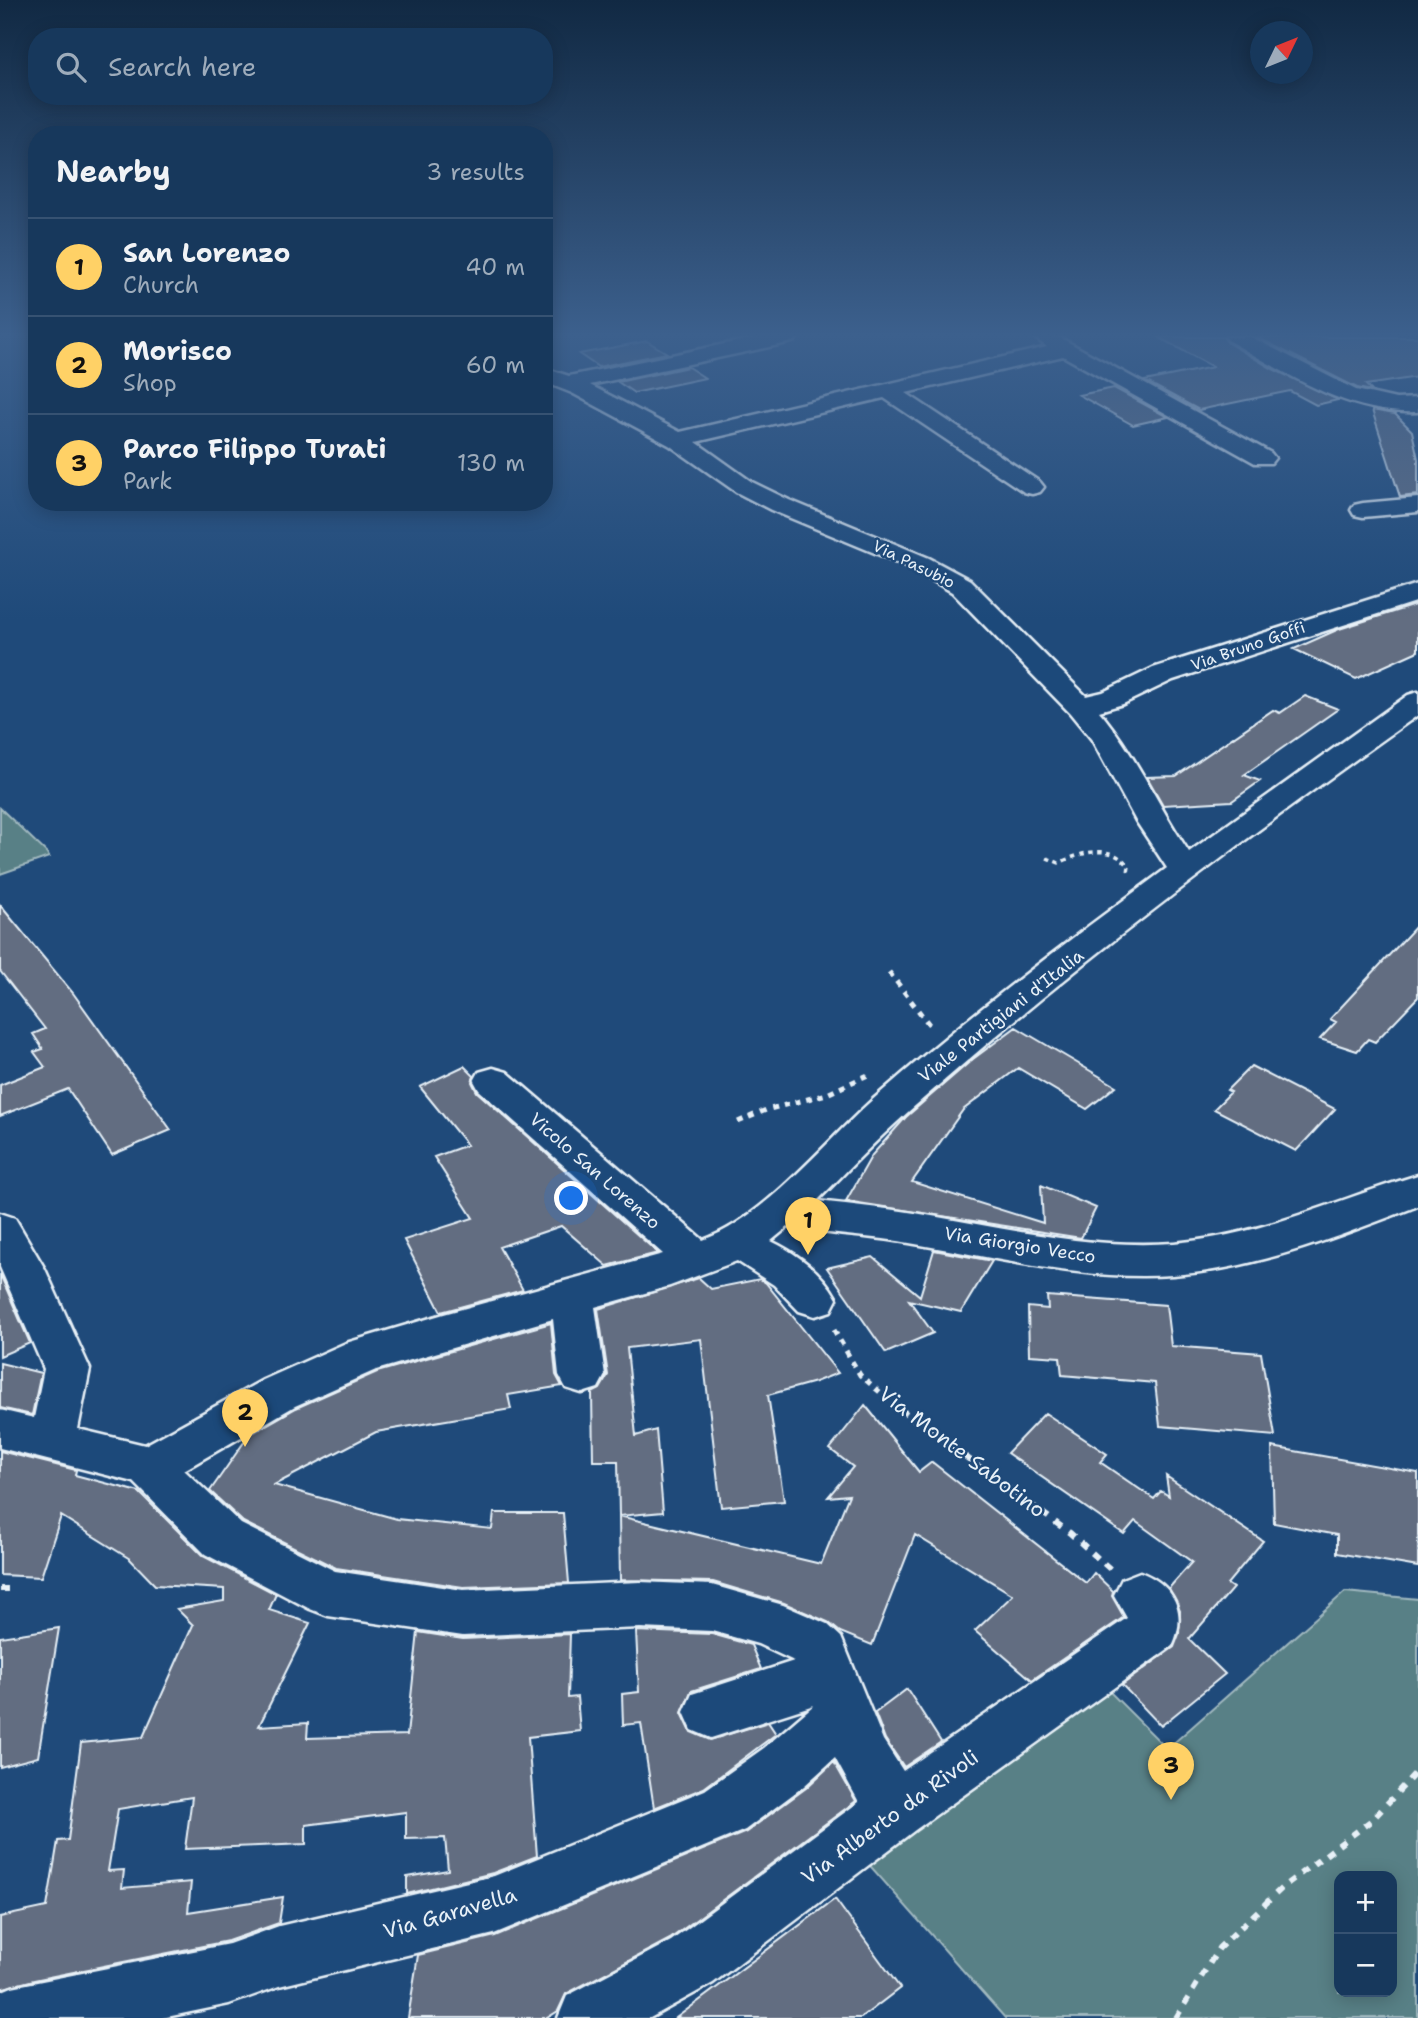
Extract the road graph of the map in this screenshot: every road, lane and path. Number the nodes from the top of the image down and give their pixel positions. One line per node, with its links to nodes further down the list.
1 (659, 431): 5 (street, Via Pasubio)
2 (715, 431): 5 (street)
3 (949, 431): 7 (street)
4 (1215, 431): 6 (street)
5 (677, 440): 12 (street, Via Pasubio)
6 (1263, 458)
7 (1032, 486)
8 (1418, 505): 9 (street)
9 (1363, 510)
10 (1418, 592): 12 (street, Via Bruno Goffi)
11 (1418, 701): 14 (street, Viale Partigiani d'Italia)
12 (1080, 708): 14 (street, Via Pasubio)
13 (1047, 858): 15 (path)
14 (1186, 871): 20 (street, Viale Partigiani d'Italia)
15 (1128, 874)
16 (889, 972): 17 (path)
17 (933, 1030)
18 (494, 1081): 23 (street, Vicolo San Lorenzo)
19 (1418, 1190): 20 (street, Via Giorgio Vecco)
20 (781, 1211): 22 (street, Viale Partigiani d'Italia)
21 (0, 1228): 28 (street)
22 (738, 1244): 23 (street, Viale Partigiani d'Italia); 25 (street)
23 (698, 1260): 24 (street, Viale Partigiani d'Italia)
24 (572, 1297): 26 (street); 29 (street, Viale Partigiani d'Italia)
25 (815, 1299): 32 (path, Via Monte Sabotino)
26 (582, 1375)
27 (0, 1429): 28 (street)
28 (52, 1442): 29 (street)
29 (149, 1466): 33 (street)
30 (0, 1589): 31 (path)
31 (9, 1589)
32 (1140, 1595): 36 (street, Via Alberto da Rivoli)
33 (838, 1694): 34 (street); 36 (street); 37 (street, Via Garavella)
34 (711, 1712)
35 (1418, 1770): 39 (path)
36 (895, 1810): 38 (street, Via Alberto da Rivoli)
37 (12, 2018)
38 (589, 2018)
39 (1176, 2018)

